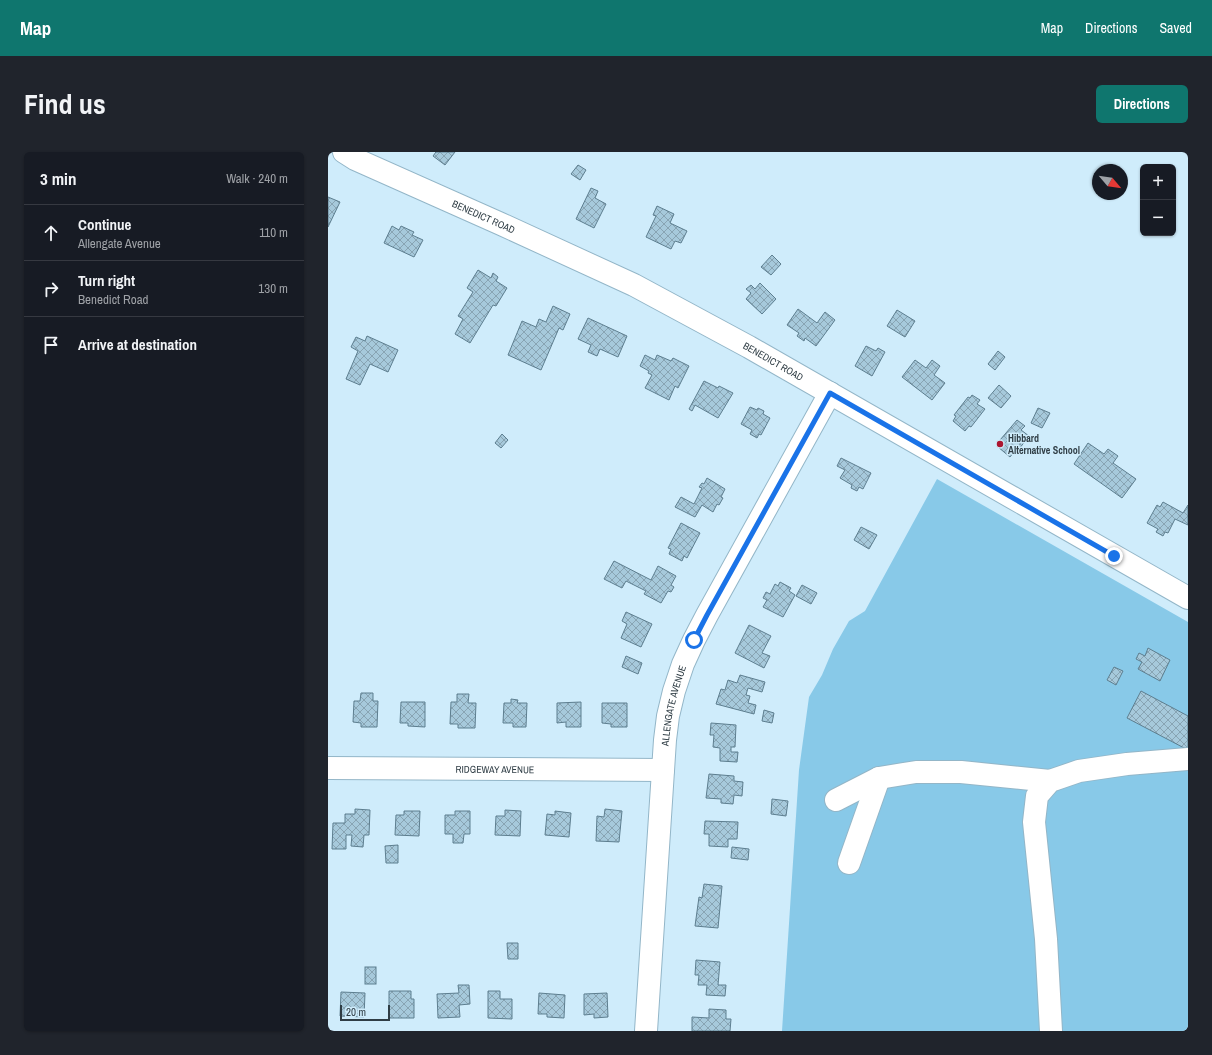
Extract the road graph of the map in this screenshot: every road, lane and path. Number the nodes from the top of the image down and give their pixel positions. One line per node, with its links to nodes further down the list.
1 (344, 152): 2 (street, BENEDICT ROAD)
2 (830, 393): 3 (street, BENEDICT ROAD); 6 (street, ALLENGATE AVENUE)
3 (1188, 598)
4 (1188, 759): 8 (street)
5 (328, 768): 6 (street, RIDGEWAY AVENUE)
6 (663, 770): 11 (street, ALLENGATE AVENUE)
7 (879, 778): 8 (street); 9 (street); 10 (street)
8 (1050, 781): 12 (street)
9 (836, 800)
10 (849, 863)
11 (646, 1031)
12 (1051, 1031)

